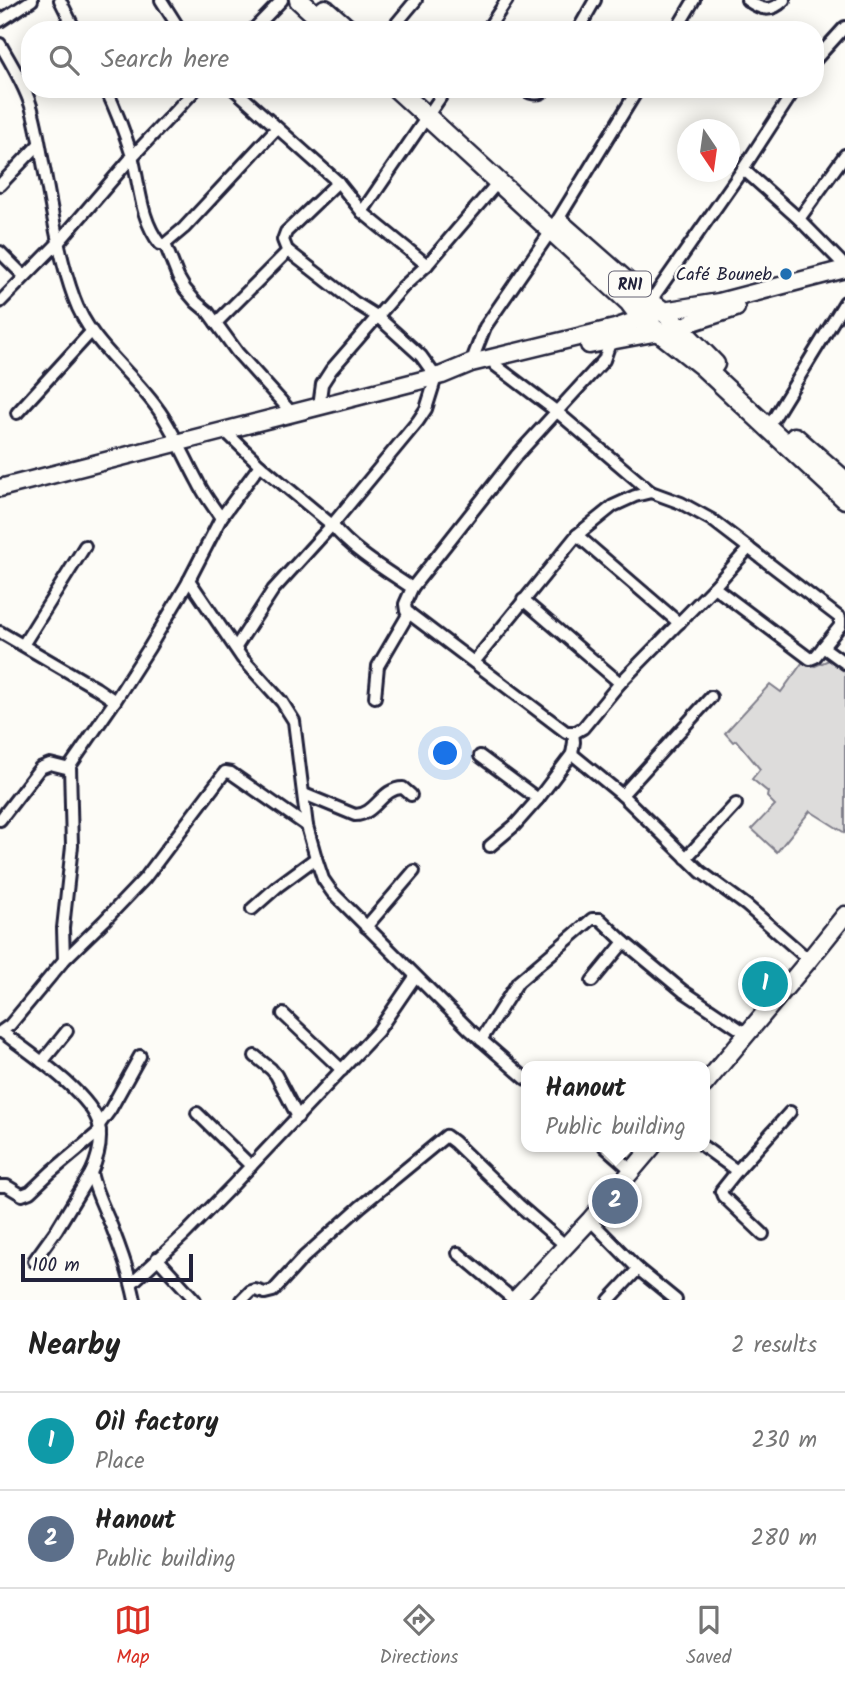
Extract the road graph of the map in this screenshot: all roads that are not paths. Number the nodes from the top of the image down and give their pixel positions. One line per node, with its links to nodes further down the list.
1 (32, 0): 13 (street)
2 (60, 0): 14 (street)
3 (161, 0): 15 (street)
4 (282, 0): 16 (street)
5 (299, 0): 17 (main road)
6 (415, 0): 19 (street)
7 (507, 0): 20 (street)
8 (595, 0): 21 (street)
9 (694, 0): 22 (street)
10 (747, 0): 11 (street)
11 (784, 0)
12 (325, 3): 18 (main road)
13 (0, 21)
14 (70, 21)
15 (174, 21)
16 (262, 21)
17 (322, 21)
18 (341, 21)
19 (398, 21)
20 (493, 21)
21 (583, 21)
22 (681, 21)
23 (845, 27): 25 (street)
24 (0, 44): 26 (street)
25 (824, 50)
26 (21, 84)
27 (28, 98): 38 (street)
28 (109, 98): 40 (street)
29 (188, 98): 40 (street)
30 (244, 98): 37 (street)
31 (410, 98): 36 (main road, RN1)
32 (420, 98): 36 (main road, RN1)
33 (440, 98): 36 (street)
34 (632, 98): 47 (street)
35 (789, 98): 41 (street)
36 (431, 113): 43 (main road, RN1); 45 (street); 47 (main road, RN1)
37 (277, 128): 42 (street); 49 (street)
38 (39, 144): 44 (street); 48 (street)
39 (845, 155): 46 (street)
40 (132, 158): 48 (street); 49 (street)
41 (743, 169): 46 (street); 58 (street)
42 (338, 182): 45 (street); 50 (street)
43 (498, 182): 47 (main road, RN1); 52 (street)
44 (0, 185)
45 (362, 212): 52 (street)
46 (799, 219): 53 (street)
47 (554, 225): 58 (main road, RN1); 60 (main road, RN1); 66 (street)
48 (59, 242): 54 (street); 63 (street)
49 (165, 244): 61 (street)
50 (288, 251): 59 (street); 61 (street)
51 (0, 252): 54 (street)
52 (427, 265): 59 (street)
53 (845, 268): 58 (main road)
54 (24, 276): 56 (street)
55 (845, 279): 62 (main road)
56 (0, 302)
57 (845, 302): 73 (street)
58 (657, 306): 60 (main road); 62 (main road, RN1)
59 (378, 317): 68 (street); 69 (street)
60 (640, 318): 64 (main road, RN1); 66 (main road)
61 (216, 323): 72 (street)
62 (680, 328): 64 (main road); 73 (main road, RN1)
63 (91, 332): 71 (street); 75 (street)
64 (657, 332): 65 (main road); 80 (main road, RN1)
65 (611, 340): 67 (main road); 70 (street)
66 (471, 363): 68 (main road)
67 (495, 365): 68 (main road); 70 (street)
68 (439, 376): 69 (main road); 82 (street)
69 (319, 406): 72 (main road)
70 (556, 411): 79 (street); 88 (street)
71 (17, 413)
72 (292, 413): 74 (main road)
73 (774, 418): 77 (main road, RN1)
74 (226, 432): 75 (main road); 76 (street)
75 (179, 442): 78 (main road); 81 (street)
76 (260, 465): 81 (street); 82 (street)
77 (843, 475)
78 (0, 488)
79 (651, 492): 83 (street); 85 (street)
80 (845, 499)
81 (221, 518): 86 (street)
82 (332, 525): 88 (street); 94 (street)
83 (577, 535): 89 (street); 91 (street)
84 (85, 546): 93 (street)
85 (749, 548): 87 (street); 95 (street)
86 (189, 580): 94 (street); 101 (street)
87 (714, 587): 91 (street); 95 (street)
88 (412, 588): 90 (street)
89 (523, 600): 96 (street); 98 (street)
90 (410, 613): 96 (street); 99 (street)
91 (679, 623): 98 (street)
92 (0, 632): 93 (street)
93 (23, 645): 101 (street)
94 (236, 647): 106 (street)
95 (823, 647): 97 (street)
96 (474, 662): 102 (street)
97 (845, 663)
98 (620, 683): 102 (street)
99 (375, 697)
100 (711, 697): 108 (street)
101 (115, 701): 105 (street)
102 (573, 732): 103 (street)
103 (572, 754): 108 (street); 109 (street)
104 (480, 756): 109 (street)
105 (69, 769): 111 (street); 121 (street)
106 (304, 794): 107 (street); 112 (street)
107 (411, 795)
108 (622, 795): 115 (street)
109 (538, 799): 113 (street)
110 (736, 804): 115 (street)
111 (0, 820)
112 (307, 826): 114 (street); 121 (street)
113 (490, 846)
114 (316, 858): 117 (street); 119 (street)
115 (686, 858): 122 (street)
116 (414, 871): 119 (street)
117 (252, 909)
118 (845, 915): 122 (main road)
119 (366, 927): 123 (street)
120 (624, 942): 124 (street); 128 (street); 129 (street)
121 (64, 960): 127 (street)
122 (809, 960): 128 (main road)
123 (415, 977): 129 (street); 133 (street)
124 (592, 981)
125 (283, 1014): 133 (street)
126 (68, 1031): 132 (street)
127 (1, 1032): 132 (street)
128 (747, 1034): 135 (main road)
129 (481, 1041): 134 (street)
130 (140, 1056): 139 (street)
131 (255, 1056): 138 (street)
132 (42, 1062): 139 (street)
133 (342, 1070): 138 (street)
134 (521, 1075)
135 (710, 1078)
136 (790, 1112): 145 (street)
137 (197, 1113): 143 (street)
138 (298, 1117): 143 (street)
139 (99, 1128): 146 (street); 147 (street)
140 (710, 1151): 145 (street)
141 (611, 1152): 144 (street)
142 (647, 1152): 144 (main road)
143 (251, 1166): 152 (street)
144 (631, 1170): 148 (main road)
145 (737, 1171): 149 (street)
146 (91, 1172): 153 (street); 155 (street)
147 (0, 1186)
148 (590, 1220): 150 (main road); 154 (street)
149 (762, 1234)
150 (565, 1245): 158 (street); 159 (main road)
151 (458, 1253): 159 (street)
152 (157, 1258): 155 (street); 157 (street)
153 (34, 1261)
154 (638, 1269): 160 (street); 161 (street)
155 (132, 1283): 156 (street)
156 (135, 1300)
157 (195, 1300)
158 (242, 1300)
159 (514, 1300)
160 (609, 1300)
161 (676, 1300)

